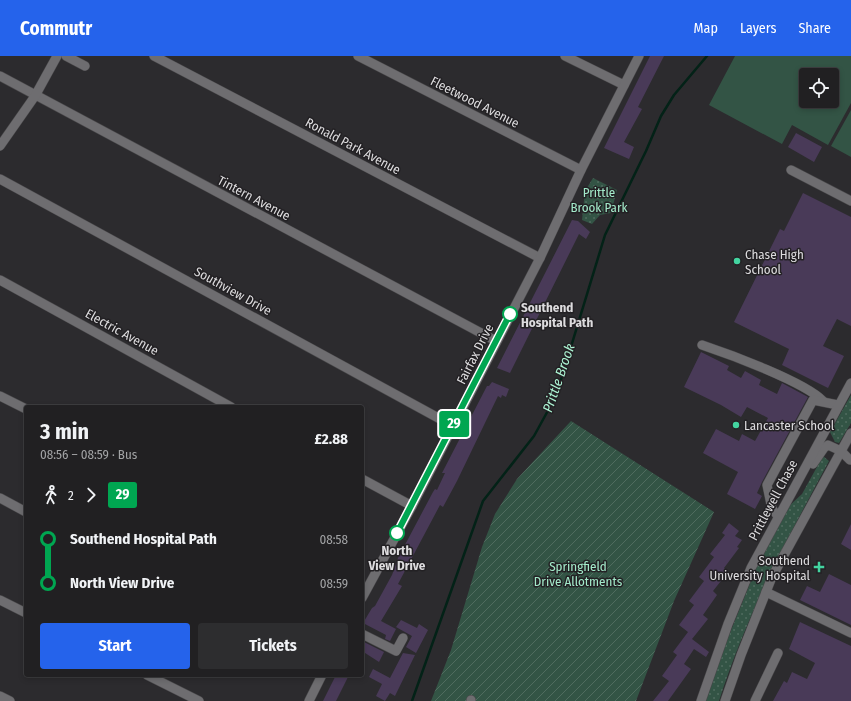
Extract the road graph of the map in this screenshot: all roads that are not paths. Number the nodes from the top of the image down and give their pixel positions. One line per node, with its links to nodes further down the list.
1 (57, 56): 10 (street)
2 (66, 56): 7 (street)
3 (154, 56): 16 (street, Ronald Park Avenue)
4 (358, 56): 12 (street, Fleetwood Avenue)
5 (565, 56): 9 (street)
6 (639, 56): 9 (street, Fairfax Drive)
7 (85, 66)
8 (0, 76): 10 (street, Tintern Avenue)
9 (624, 85): 12 (street, Fairfax Drive)
10 (35, 96): 11 (street); 18 (street, Tintern Avenue)
11 (0, 146)
12 (581, 170): 16 (street, Fairfax Drive)
13 (791, 170): 15 (street)
14 (0, 178): 26 (street, Southview Drive)
15 (851, 201)
16 (540, 258): 18 (street, Fairfax Drive)
17 (0, 280): 23 (street, Electric Avenue)
18 (496, 341): 26 (street, Fairfax Drive)
19 (702, 345): 22 (street)
20 (851, 382): 24 (street, Prittlewell Chase)
21 (0, 396): 25 (street)
22 (823, 401): 24 (street); 37 (street)
23 (227, 405)
24 (838, 405): 27 (street, Prittlewell Chase)
25 (24, 408)
26 (453, 426): 35 (street, Fairfax Drive)
27 (826, 428): 29 (street); 34 (street, Prittlewell Chase)
28 (851, 433): 30 (street)
29 (824, 448): 30 (street); 34 (street)
30 (839, 455): 31 (street); 39 (street)
31 (850, 461)
32 (364, 480): 35 (street)
33 (0, 498): 36 (street)
34 (787, 501): 37 (street, Prittlewell Chase)
35 (412, 506): 38 (street, Fairfax Drive)
36 (24, 511)
37 (778, 516): 52 (street, Prittlewell Chase)
38 (365, 586)
39 (766, 592): 42 (street); 53 (street)
40 (0, 600): 41 (street)
41 (24, 612)
42 (851, 633)
43 (364, 635): 44 (street)
44 (403, 638)
45 (778, 653): 54 (street)
46 (151, 677): 50 (street)
47 (321, 677): 51 (street)
48 (0, 696): 49 (street)
49 (10, 701)
50 (198, 701)
51 (309, 701)
52 (701, 701)
53 (724, 701)
54 (755, 701)

